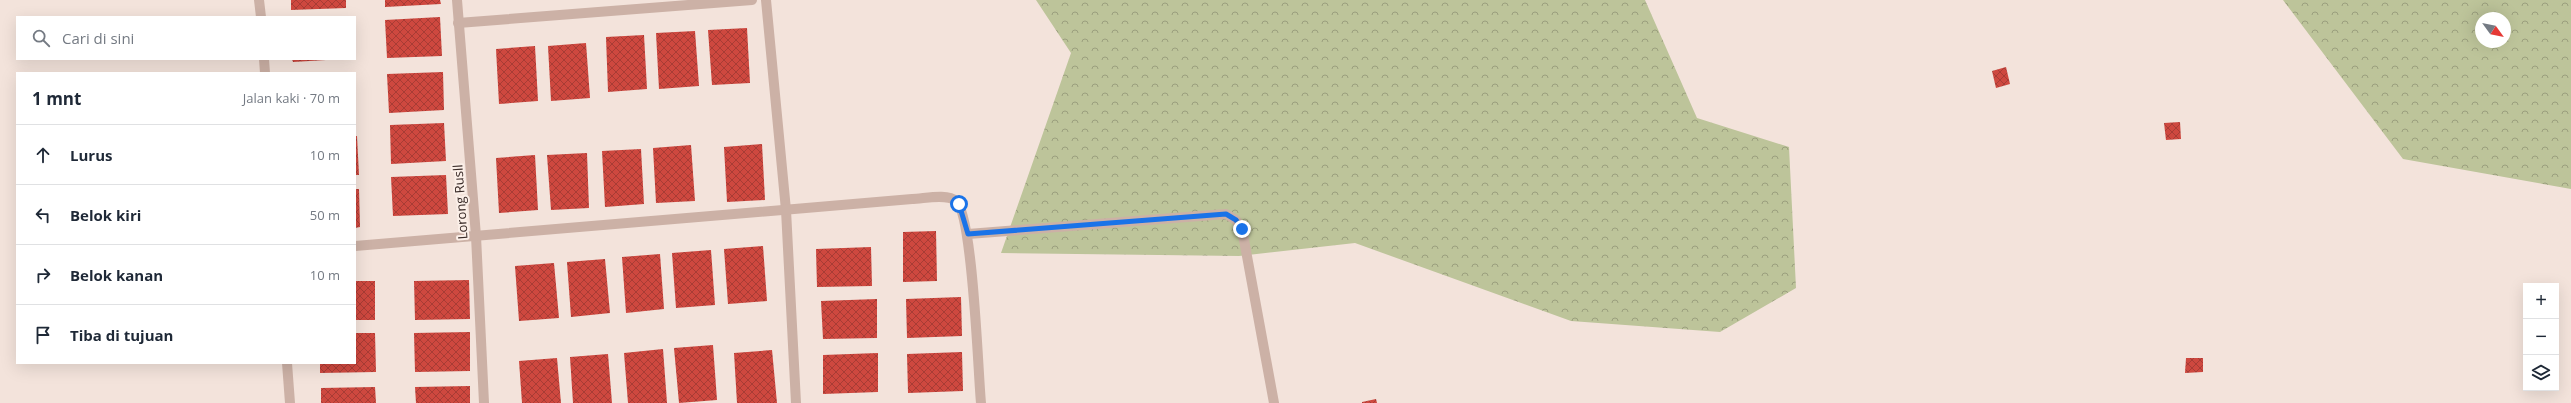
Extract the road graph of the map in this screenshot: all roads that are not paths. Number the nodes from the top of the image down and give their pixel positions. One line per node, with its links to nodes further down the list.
1 (260, 0): 5 (street)
2 (457, 0): 6 (street, Lorong Rusll)
3 (752, 0): 6 (street)
4 (766, 0): 9 (street)
5 (261, 16)
6 (458, 24): 11 (street, Lorong Rusll)
7 (264, 60): 8 (street)
8 (265, 72)
9 (786, 210): 10 (street); 11 (street); 16 (street)
10 (968, 234): 17 (street); 18 (street)
11 (476, 236): 12 (street); 15 (street, Lorong Rusll)
12 (356, 246)
13 (287, 364): 14 (street)
14 (290, 403)
15 (484, 403)
16 (796, 403)
17 (981, 403)
18 (1274, 403)

